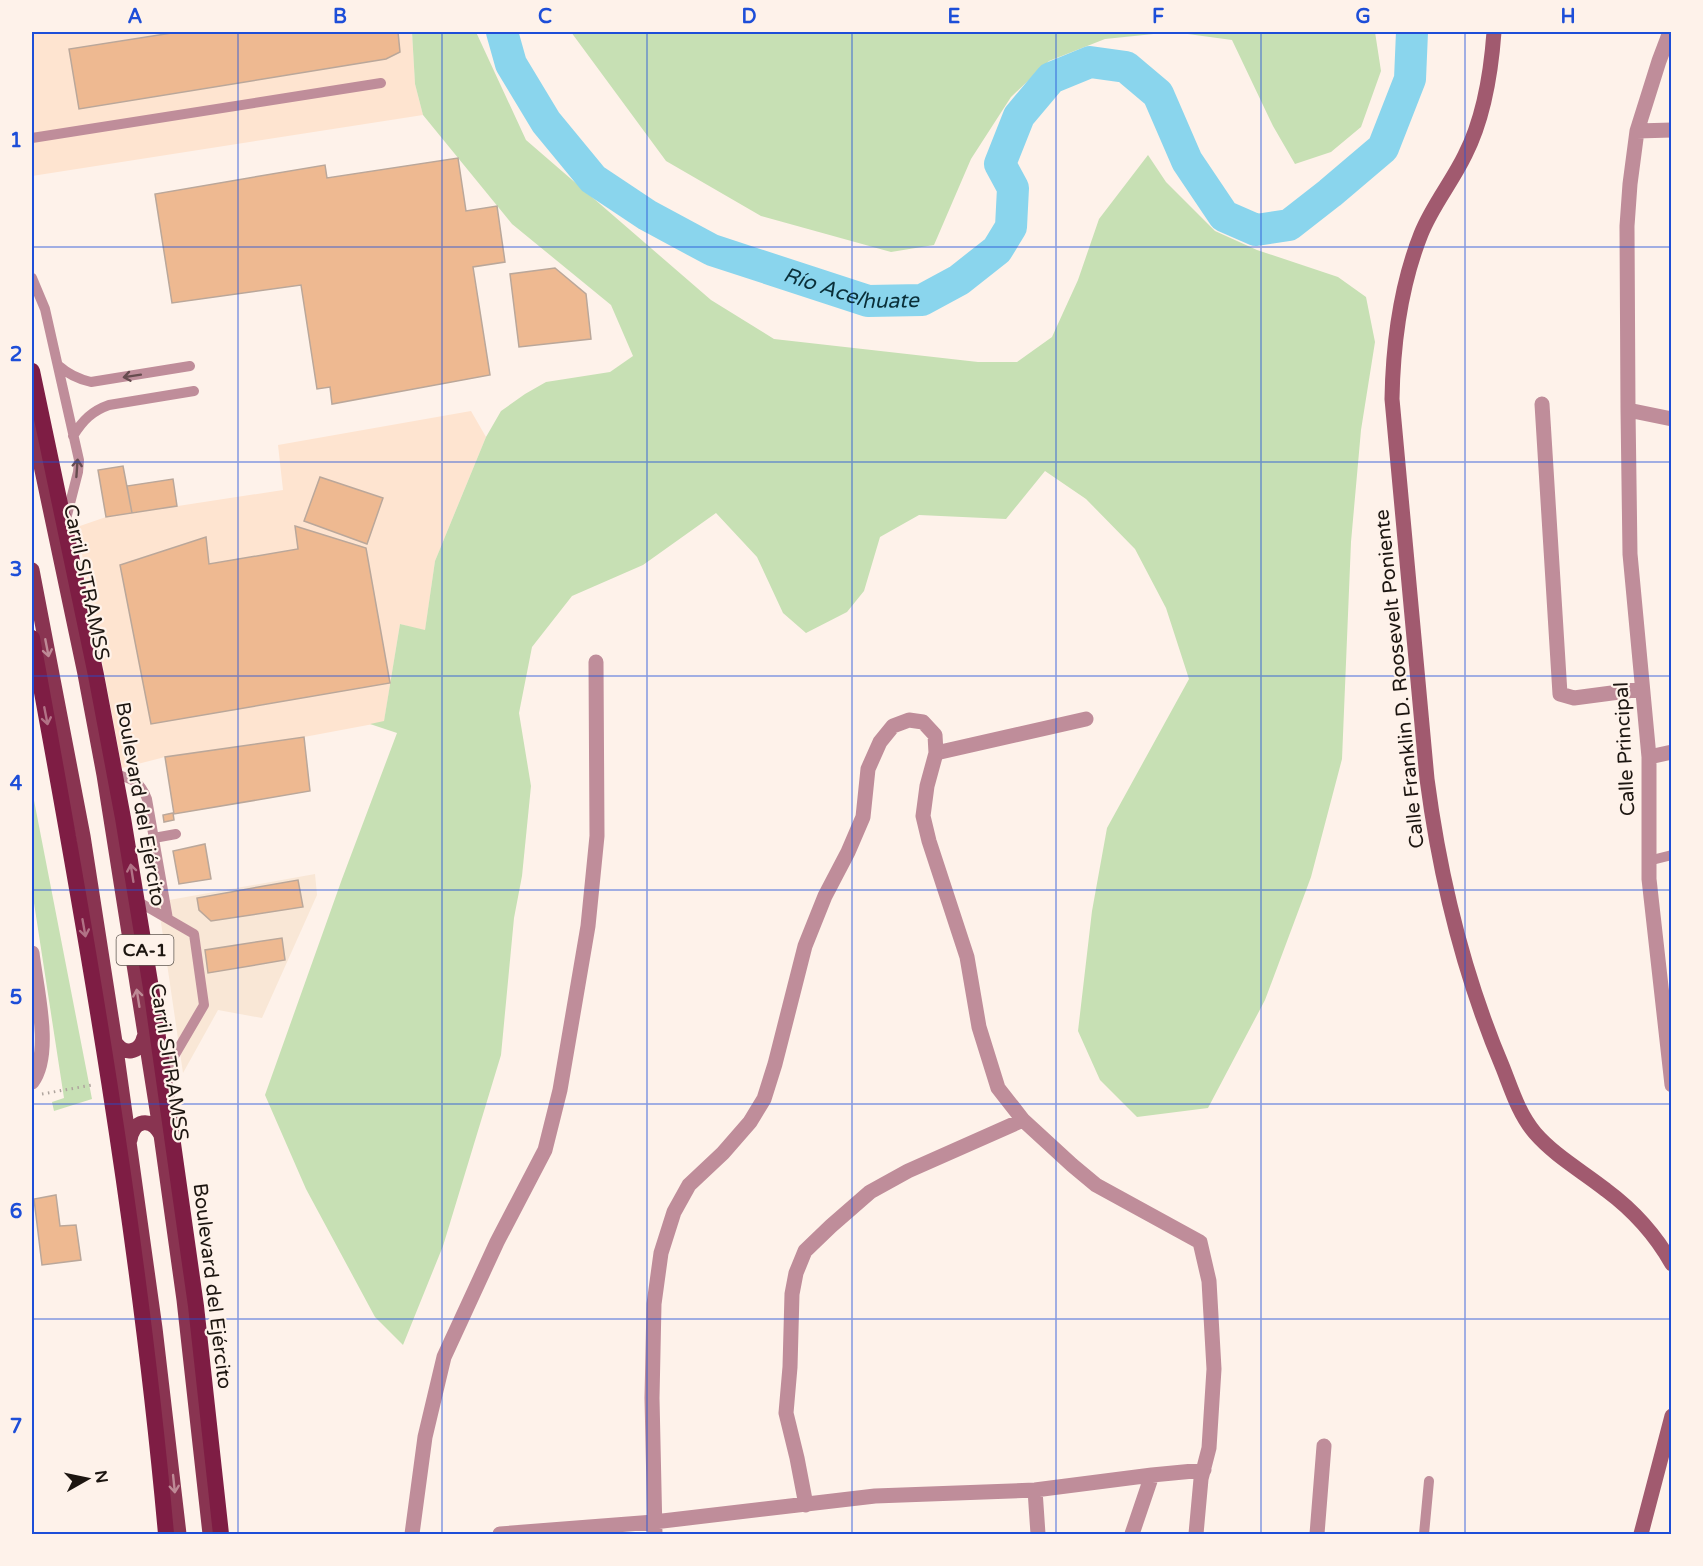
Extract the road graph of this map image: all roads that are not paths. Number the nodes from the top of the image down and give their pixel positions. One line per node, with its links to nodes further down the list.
1 (1494, 32): 46 (main road, Calle Franklin D. Roosevelt Poniente)
2 (1670, 32): 5 (street, Calle Principal)
3 (381, 83): 6 (lane)
4 (1671, 130): 5 (street)
5 (1637, 131): 13 (street, Calle Principal)
6 (32, 138)
7 (32, 278): 8 (lane)
8 (59, 366): 9 (lane, one-way to 8); 16 (lane)
9 (190, 366)
10 (32, 371): 17 (highway, Boulevard del Ejército / CA-1)
11 (194, 391): 16 (lane)
12 (1542, 404): 21 (street)
13 (1628, 410): 14 (street); 21 (street, Calle Principal)
14 (1671, 419)
15 (32, 423): 36 (main road, Carril SITRAMSS, one-way to 15)
16 (73, 436): 17 (lane, one-way to 16)
17 (64, 525): 26 (highway, Boulevard del Ejército / CA-1)
18 (32, 570): 37 (main road, one-way to 37)
19 (32, 638): 55 (highway, CA-1, one-way to 55)
20 (596, 662): 59 (street)
21 (1642, 689): 25 (street, Calle Principal)
22 (1086, 720): 24 (street)
23 (1671, 752): 25 (street)
24 (936, 753): 43 (street); 54 (street)
25 (1649, 757): 30 (street, Calle Principal)
26 (115, 774): 28 (lane); 31 (highway, Boulevard del Ejército / CA-1, one-way to 26)
27 (176, 834): 28 (lane)
28 (154, 838): 32 (lane)
29 (1671, 855): 30 (lane)
30 (1648, 861): 35 (street, Calle Principal)
31 (137, 901): 32 (lane); 40 (highway, Boulevard del Ejército / CA-1)
32 (168, 919): 40 (lane)
33 (32, 953): 34 (street)
34 (34, 993): 39 (street)
35 (1667, 1000): 38 (street, Calle Principal)
36 (144, 1037): 37 (main road); 44 (main road, Carril SITRAMSS)
37 (115, 1042): 45 (main road)
38 (1670, 1056): 42 (street, Calle Principal)
39 (36, 1061): 41 (street)
40 (163, 1076): 58 (highway, Boulevard del Ejército / CA-1)
41 (32, 1083)
42 (1671, 1085)
43 (1023, 1120): 49 (street); 53 (street)
44 (160, 1135): 45 (main road); 57 (main road, Carril SITRAMSS)
45 (130, 1140): 56 (main road, one-way to 56)
46 (1671, 1264)
47 (1671, 1416): 66 (main road)
48 (1324, 1446): 64 (street)
49 (1204, 1470): 50 (street); 63 (street)
50 (1152, 1475): 52 (street); 62 (street)
51 (1429, 1481): 65 (lane)
52 (1035, 1490): 53 (street); 61 (street)
53 (806, 1505): 54 (street)
54 (654, 1528): 60 (street)
55 (166, 1534)
56 (179, 1534)
57 (210, 1534)
58 (221, 1534)
59 (412, 1534)
60 (500, 1534)
61 (1038, 1534)
62 (1132, 1534)
63 (1196, 1534)
64 (1317, 1534)
65 (1424, 1534)
66 (1641, 1534)

